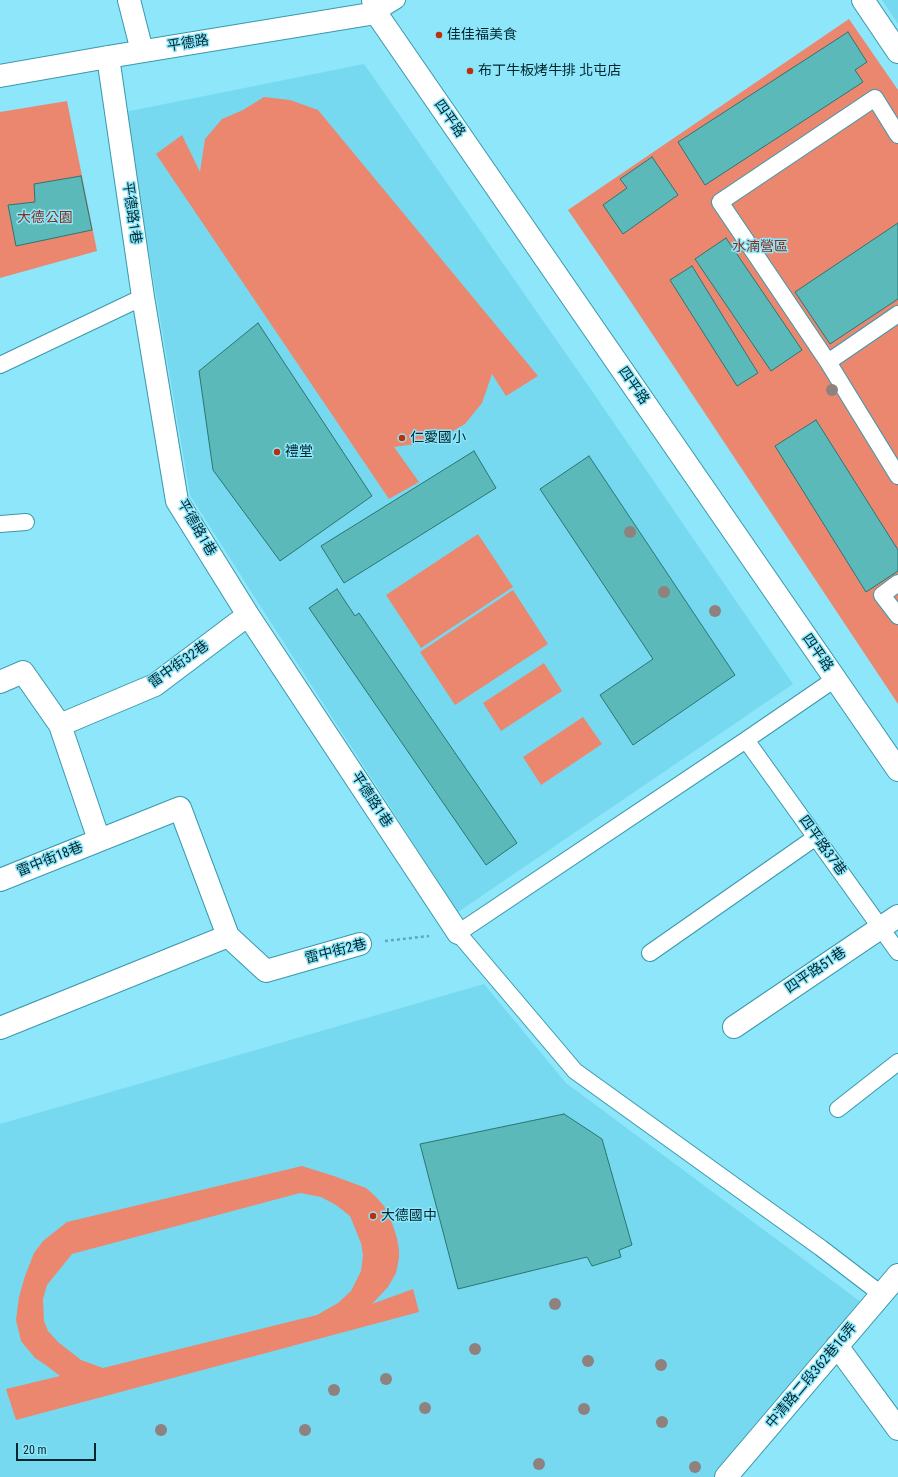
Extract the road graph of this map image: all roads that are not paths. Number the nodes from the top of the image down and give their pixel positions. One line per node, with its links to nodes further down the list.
1 (129, 0): 5 (street)
2 (397, 0): 4 (lane)
3 (863, 0): 6 (street)
4 (375, 7): 5 (street, 平德路); 20 (street, 四平路)
5 (142, 51): 7 (street, 平德路)
6 (898, 52)
7 (108, 56): 8 (street, 平德路); 10 (street, 平德路1巷)
8 (0, 76)
9 (898, 136): 12 (lane)
10 (143, 297): 13 (lane); 18 (street, 平德路1巷)
11 (898, 314): 12 (lane)
12 (828, 362): 14 (lane)
13 (0, 365)
14 (898, 476)
15 (26, 522): 16 (lane)
16 (0, 524)
17 (898, 583): 19 (lane)
18 (248, 614): 22 (street, 雷中街32巷); 29 (street, 平德路1巷)
19 (898, 616)
20 (835, 679): 23 (lane); 24 (street, 四平路)
21 (0, 682): 22 (street)
22 (60, 725): 26 (street)
23 (746, 740): 25 (lane, 四平路37巷); 29 (lane)
24 (898, 770)
25 (816, 837): 28 (lane, 四平路37巷); 33 (lane)
26 (99, 840): 27 (street, 雷中街18巷); 30 (street, 雷中街2巷)
27 (0, 880)
28 (889, 922): 32 (lane, 四平路37巷); 34 (street, 四平路51巷)
29 (458, 933): 39 (lane)
30 (228, 936): 31 (street, 雷中街2巷); 35 (street)
31 (360, 944)
32 (898, 952)
33 (650, 953)
34 (734, 1027)
35 (0, 1028)
36 (898, 1062): 37 (lane)
37 (838, 1109)
38 (898, 1275): 39 (street, 中清路二段362巷16弄)
39 (881, 1294): 40 (street, 中清路二段362巷16弄)
40 (837, 1346): 41 (street); 42 (street, 中清路二段362巷16弄)
41 (898, 1429)
42 (726, 1477)

